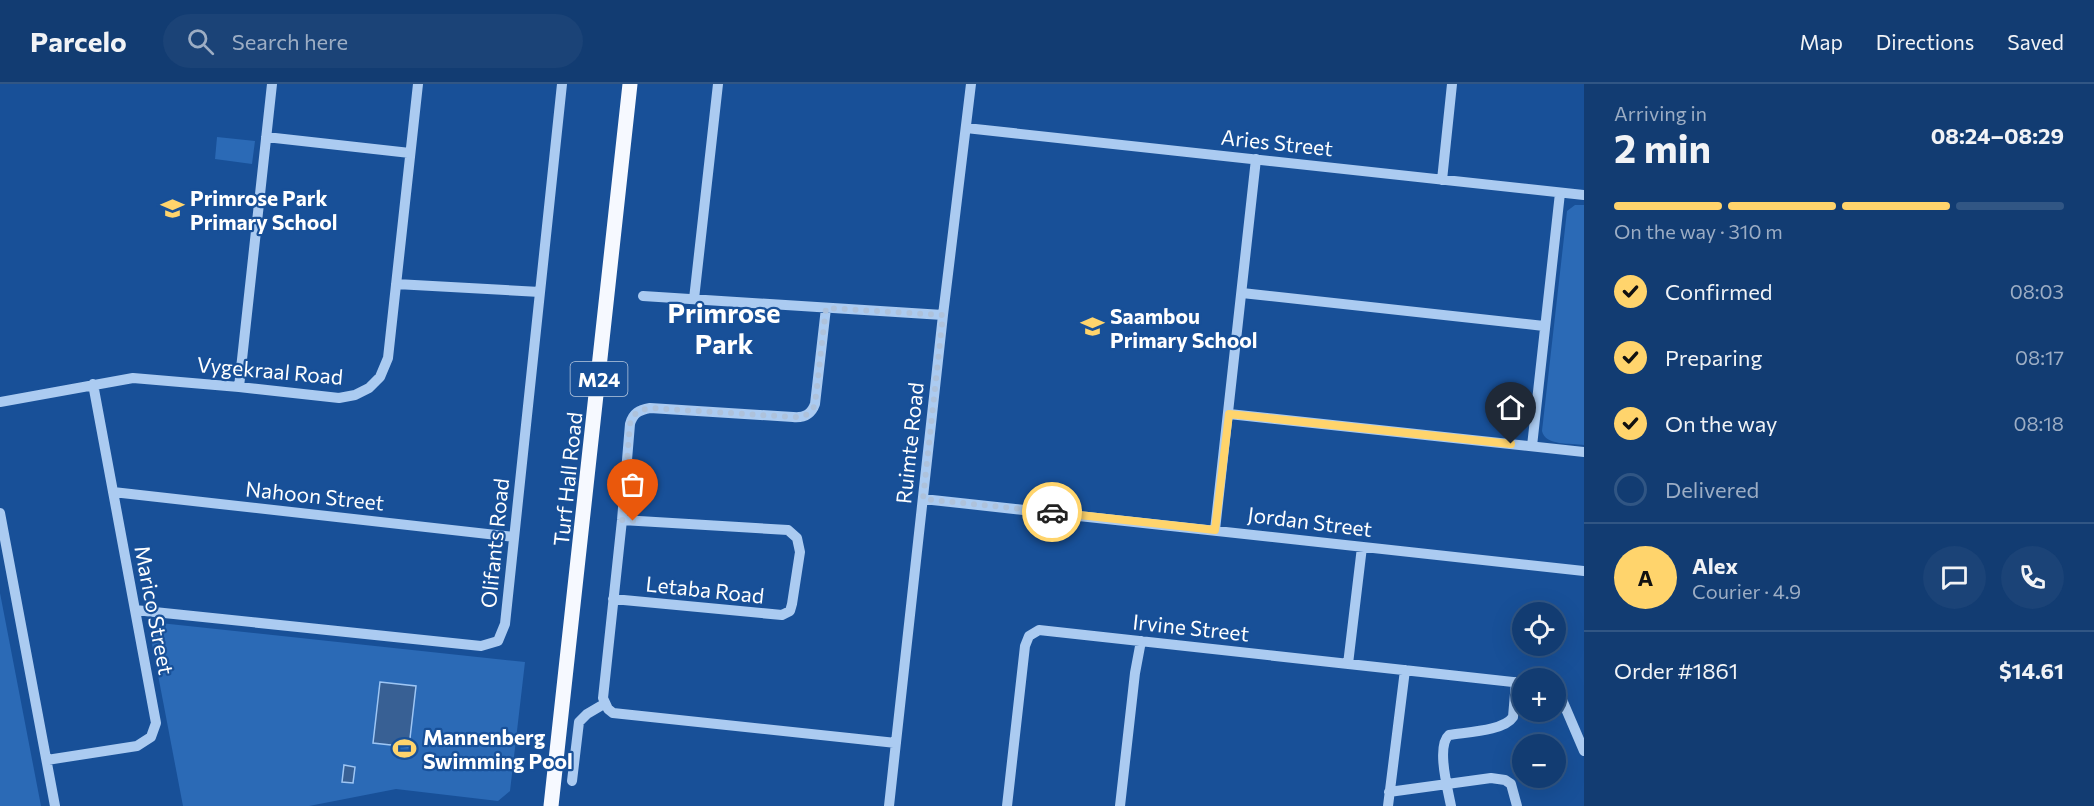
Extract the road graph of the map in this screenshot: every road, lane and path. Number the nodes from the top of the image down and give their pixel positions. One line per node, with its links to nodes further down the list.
1 (272, 84): 9 (street)
2 (417, 84): 10 (street, Vygekraal Road)
3 (562, 84): 16 (street, Olifants Road)
4 (630, 84): 53 (main road, Turf Hall Road / M24)
5 (718, 84): 19 (street)
6 (971, 84): 8 (street, Ruimte Road)
7 (1452, 84): 12 (street)
8 (966, 128): 11 (street, Aries Street); 21 (street, Ruimte Road)
9 (267, 137): 10 (street); 24 (street)
10 (410, 153): 15 (street, Vygekraal Road)
11 (1256, 159): 12 (street, Aries Street); 17 (street)
12 (1442, 180): 13 (street, Aries Street)
13 (1560, 193): 14 (street, Aries Street); 22 (street)
14 (1584, 195)
15 (396, 284): 16 (street); 24 (street, Vygekraal Road)
16 (540, 292): 34 (street, Olifants Road)
17 (1242, 293): 22 (street); 26 (street)
18 (644, 296): 19 (street)
19 (694, 299): 20 (street)
20 (826, 308): 21 (street); 32 (street, Letaba Road)
21 (943, 315): 30 (street, Ruimte Road)
22 (1544, 326): 27 (street)
23 (93, 384): 24 (street, Vygekraal Road); 25 (street, Vygekraal Road); 29 (street, Marico Street)
24 (239, 387)
25 (0, 402)
26 (1229, 414): 27 (street); 33 (street)
27 (1532, 446): 28 (street)
28 (1584, 452)
29 (113, 492): 34 (street, Nahoon Street); 38 (street, Marico Street)
30 (923, 499): 33 (street, Jordan Street); 46 (street, Ruimte Road)
31 (0, 513): 48 (street)
32 (622, 520): 37 (street, Letaba Road); 37 (street, Letaba Road)
33 (1215, 530): 35 (street, Jordan Street)
34 (514, 537): 38 (street, Olifants Road)
35 (1362, 547): 36 (street, Jordan Street); 40 (street)
36 (1584, 571)
37 (613, 599): 43 (street, Letaba Road)
38 (135, 610): 48 (street, Marico Street)
39 (1141, 641): 40 (street, Irvine Street); 55 (street, Irvine Street); 56 (street)
40 (1348, 664): 41 (street, Irvine Street)
41 (1405, 670): 42 (street, Irvine Street); 51 (street)
42 (1512, 682)
43 (604, 704): 46 (street); 49 (street)
44 (1566, 709): 47 (street)
45 (1512, 719): 50 (street)
46 (896, 743): 54 (street, Ruimte Road)
47 (1584, 751)
48 (46, 760): 52 (street)
49 (572, 781)
50 (1447, 784): 51 (street); 58 (street); 59 (street)
51 (1389, 792): 57 (street)
52 (55, 806)
53 (551, 806)
54 (889, 806)
55 (1007, 806)
56 (1120, 806)
57 (1388, 806)
58 (1450, 806)
59 (1517, 806)

